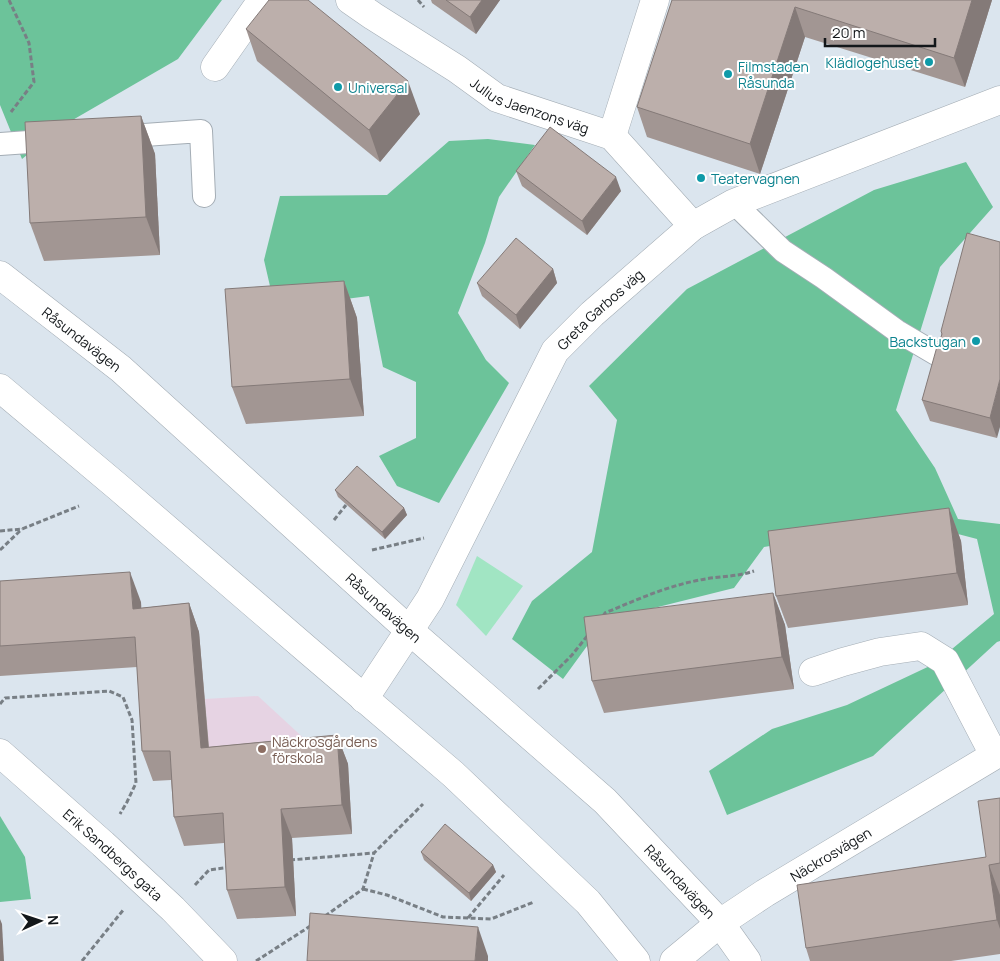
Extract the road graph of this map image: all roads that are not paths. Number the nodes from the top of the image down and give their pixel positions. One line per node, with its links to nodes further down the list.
1 (262, 0): 4 (street)
2 (350, 0): 6 (street, Julius Jaenzons väg)
3 (655, 0): 6 (street)
4 (215, 67)
5 (1000, 100): 9 (street, Greta Garbos väg)
6 (612, 136): 10 (street, Julius Jaenzons väg)
7 (0, 144): 8 (lane)
8 (204, 196)
9 (734, 203): 10 (street, Greta Garbos väg); 12 (lane)
10 (692, 226): 14 (street, Greta Garbos väg)
11 (0, 275): 14 (street, Råsundavägen)
12 (936, 354)
13 (0, 388): 16 (street)
14 (410, 631): 16 (street, Greta Garbos väg); 19 (street, Råsundavägen)
15 (813, 672): 18 (street, Näckrosvägen)
16 (364, 699): 21 (street)
17 (0, 753): 20 (street, Erik Sandbergs gata)
18 (997, 753): 19 (street, Näckrosvägen)
19 (720, 923): 22 (street, Näckrosvägen); 23 (street, Råsundavägen)
20 (223, 961)
21 (636, 961)
22 (674, 961)
23 (747, 961)

